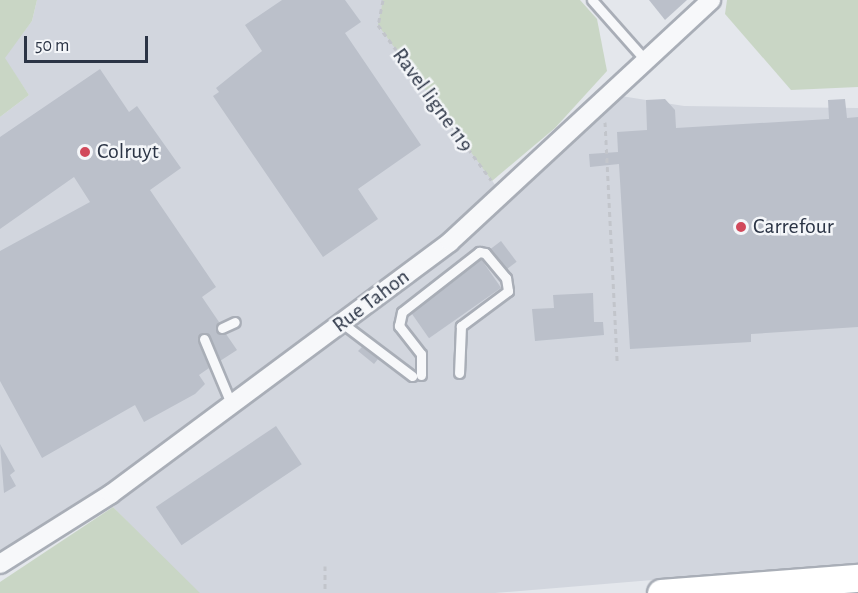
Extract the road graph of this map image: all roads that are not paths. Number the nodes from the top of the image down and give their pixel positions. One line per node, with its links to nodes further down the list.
1 (592, 0): 3 (lane)
2 (711, 0): 3 (street, Rue Tahon)
3 (647, 62): 5 (street, Rue Tahon)
4 (235, 322): 6 (lane)
5 (342, 323): 8 (lane); 9 (street, Rue Tahon)
6 (222, 328)
7 (204, 339): 9 (lane)
8 (459, 373)
9 (232, 407): 10 (street, Rue Tahon)
10 (0, 564)
11 (858, 578): 12 (main road)
12 (661, 593)

